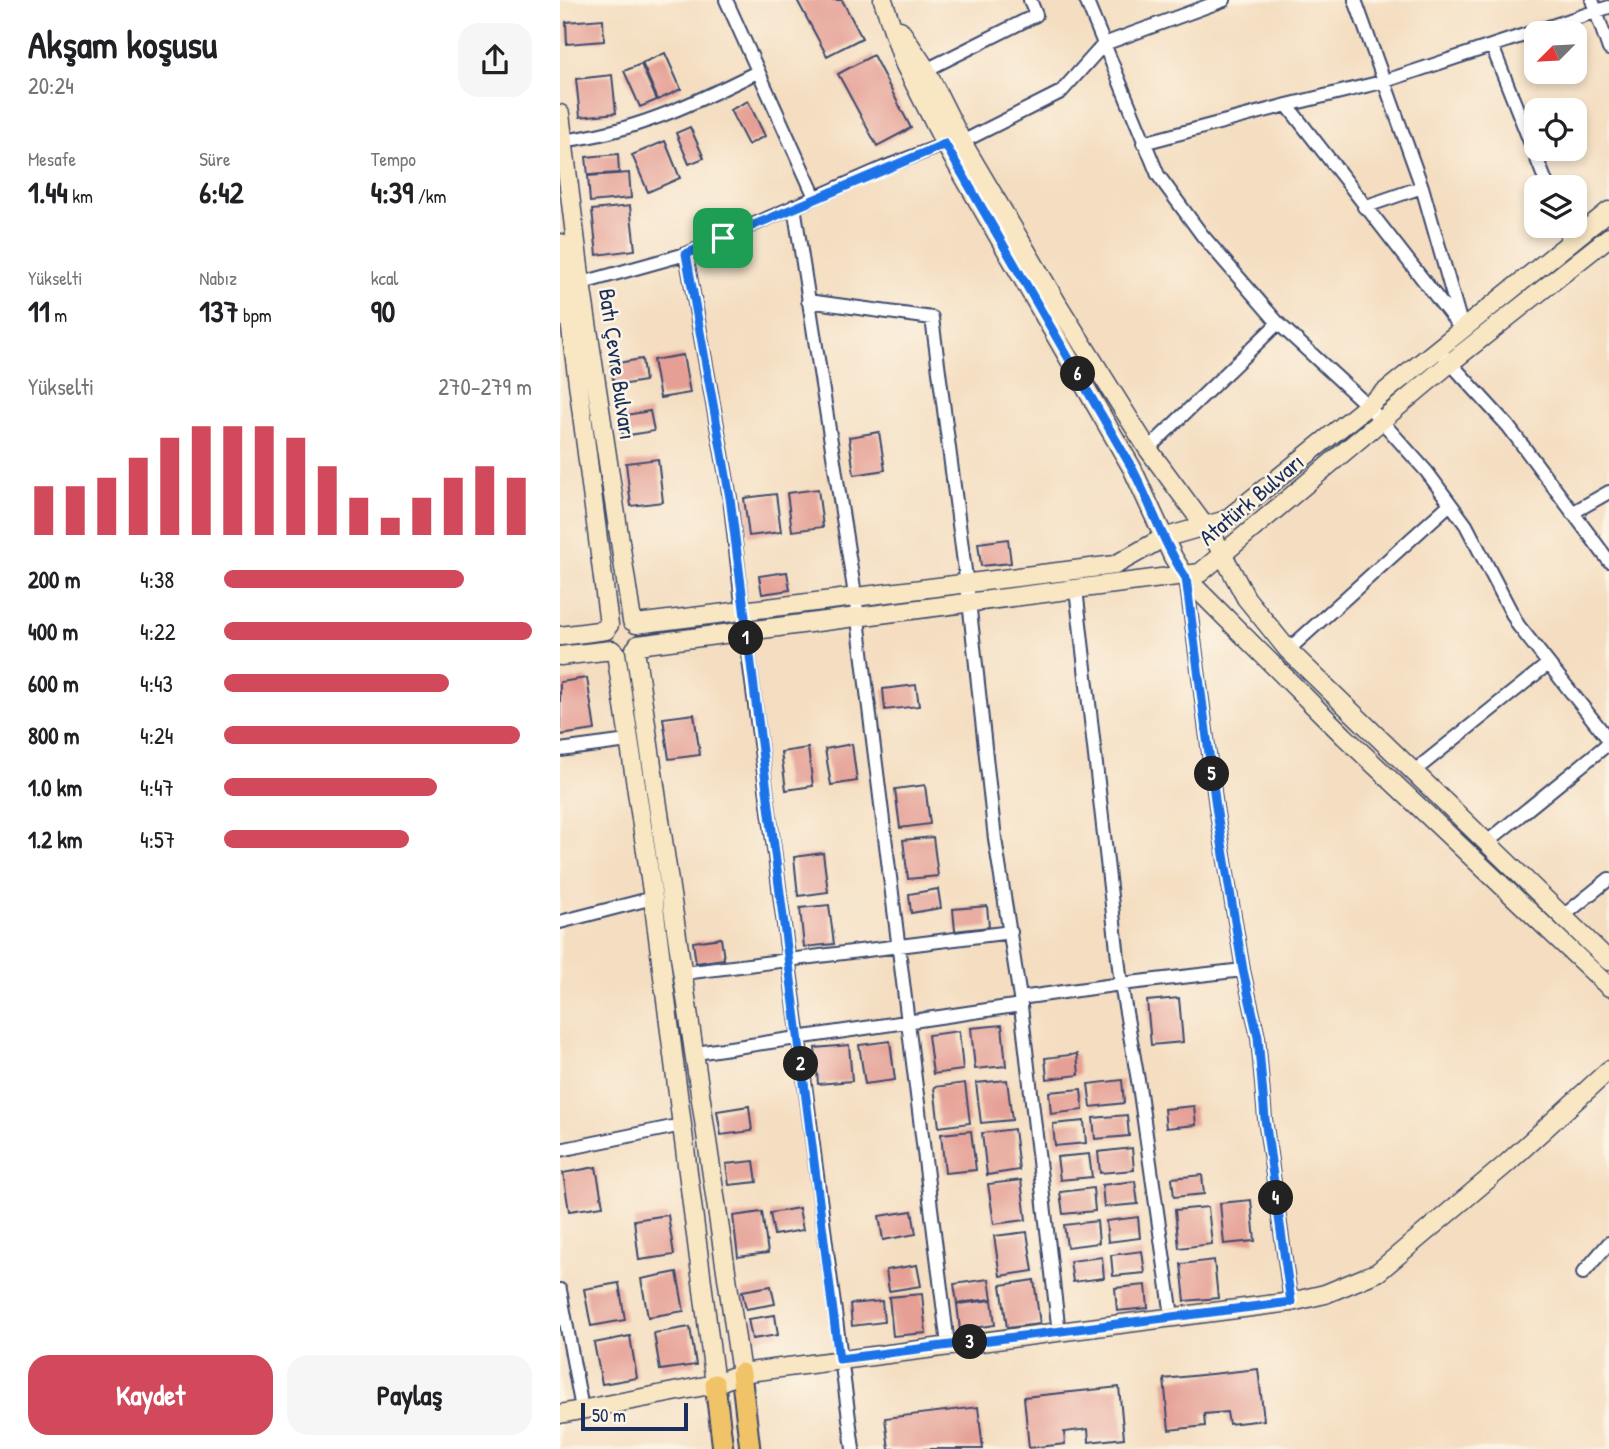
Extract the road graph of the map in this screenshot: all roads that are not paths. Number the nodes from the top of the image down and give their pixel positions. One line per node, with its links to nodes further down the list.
1 (726, 0): 15 (street)
2 (1030, 0): 14 (street)
3 (1086, 0): 11 (street)
4 (1181, 0): 10 (street)
5 (1224, 0): 10 (street)
6 (1355, 0): 16 (street)
7 (1594, 6): 8 (street); 12 (street); 13 (street)
8 (1609, 7)
9 (887, 8): 14 (main road); 20 (main road)
10 (1184, 13): 11 (street)
11 (1104, 44): 20 (street); 21 (street)
12 (1492, 46): 16 (street); 22 (street)
13 (1609, 49)
14 (926, 70): 20 (main road)
15 (757, 72): 19 (street); 24 (street)
16 (1382, 82): 17 (street); 23 (street)
17 (1287, 105): 21 (street); 26 (street)
18 (560, 114): 19 (main road, Batı Çevre Bulvarı)
19 (562, 141): 33 (main road, Batı Çevre Bulvarı)
20 (953, 143): 24 (street); 40 (main road); 45 (main road)
21 (1143, 143): 35 (street)
22 (1543, 175)
23 (1422, 187): 26 (street); 36 (street)
24 (815, 197): 25 (street)
25 (794, 206): 32 (street); 34 (street)
26 (1364, 207): 36 (street)
27 (1609, 211): 28 (main road, Atatürk Bulvarı)
28 (1587, 223)
29 (1609, 237): 37 (main road, Atatürk Bulvarı)
30 (1563, 238): 36 (main road, Atatürk Bulvarı)
31 (560, 243): 33 (main road, Batı Çevre Bulvarı)
32 (686, 254): 33 (street); 53 (street)
33 (569, 286): 55 (main road, Batı Çevre Bulvarı); 56 (main road, Batı Çevre Bulvarı)
34 (808, 301): 49 (street); 51 (street)
35 (1278, 323): 38 (street); 40 (street)
36 (1462, 331): 37 (main road, Atatürk Bulvarı)
37 (1444, 357): 38 (main road, Atatürk Bulvarı); 39 (main road, Atatürk Bulvarı); 43 (street)
38 (1368, 406): 39 (street); 44 (main road, Atatürk Bulvarı)
39 (1381, 421): 42 (street); 46 (main road, Atatürk Bulvarı)
40 (1148, 449): 44 (main road)
41 (1609, 492): 43 (street)
42 (1450, 504): 60 (street); 63 (street)
43 (1572, 513): 47 (street)
44 (1202, 526): 45 (main road, Atatürk Bulvarı); 46 (main road)
45 (1163, 538): 48 (main road); 49 (main road, Atatürk Bulvarı)
46 (1223, 557): 48 (main road, Atatürk Bulvarı); 60 (main road)
47 (1609, 561)
48 (1186, 578): 50 (main road, Atatürk Bulvarı); 77 (street); 80 (main road)
49 (967, 582): 51 (main road, Atatürk Bulvarı); 52 (street)
50 (1076, 589): 52 (main road, Atatürk Bulvarı); 79 (street)
51 (855, 595): 53 (main road, Atatürk Bulvarı); 54 (street)
52 (970, 601): 54 (main road, Atatürk Bulvarı); 73 (street)
53 (743, 609): 55 (main road, Atatürk Bulvarı); 57 (street)
54 (857, 615): 57 (main road, Atatürk Bulvarı); 74 (street)
55 (634, 623): 56 (main road); 59 (main road)
56 (607, 627): 58 (main road); 61 (main road)
57 (745, 629): 59 (main road, Atatürk Bulvarı); 75 (street)
58 (560, 636)
59 (637, 647): 61 (main road); 78 (main road)
60 (1288, 650): 67 (main road)
61 (614, 652): 62 (main road); 64 (main road)
62 (560, 656)
63 (1548, 664): 65 (street); 67 (street)
64 (628, 741): 66 (street); 70 (main road)
65 (1609, 742): 68 (street)
66 (560, 750)
67 (1413, 772): 68 (main road)
68 (1486, 843): 71 (main road)
69 (1609, 879): 71 (street)
70 (653, 898): 72 (street); 86 (main road)
71 (1562, 918): 76 (main road)
72 (560, 922)
73 (1011, 932): 74 (street); 81 (street)
74 (899, 947): 75 (street); 82 (street)
75 (787, 959): 78 (street); 83 (street)
76 (1609, 961)
77 (1243, 970): 79 (street); 91 (street)
78 (684, 973): 84 (main road)
79 (1121, 984): 81 (street); 92 (street)
80 (1609, 987)
81 (1020, 1002): 82 (street); 93 (street)
82 (908, 1021): 83 (street); 94 (street)
83 (798, 1038): 84 (street); 95 (street)
84 (696, 1053): 96 (main road)
85 (1609, 1070): 91 (main road)
86 (682, 1125): 87 (street); 97 (main road)
87 (560, 1150)
88 (1609, 1243): 89 (street)
89 (1583, 1273)
90 (560, 1290): 98 (street)
91 (1291, 1302): 92 (main road)
92 (1172, 1315): 93 (main road)
93 (1059, 1333): 94 (main road)
94 (948, 1345): 95 (main road)
95 (839, 1359): 96 (main road); 102 (street)
96 (741, 1373): 97 (main road); 101 (main road)
97 (715, 1384): 98 (main road); 100 (main road)
98 (582, 1409): 99 (main road)
99 (560, 1414)
100 (723, 1449)
101 (750, 1449)
102 (853, 1449)

